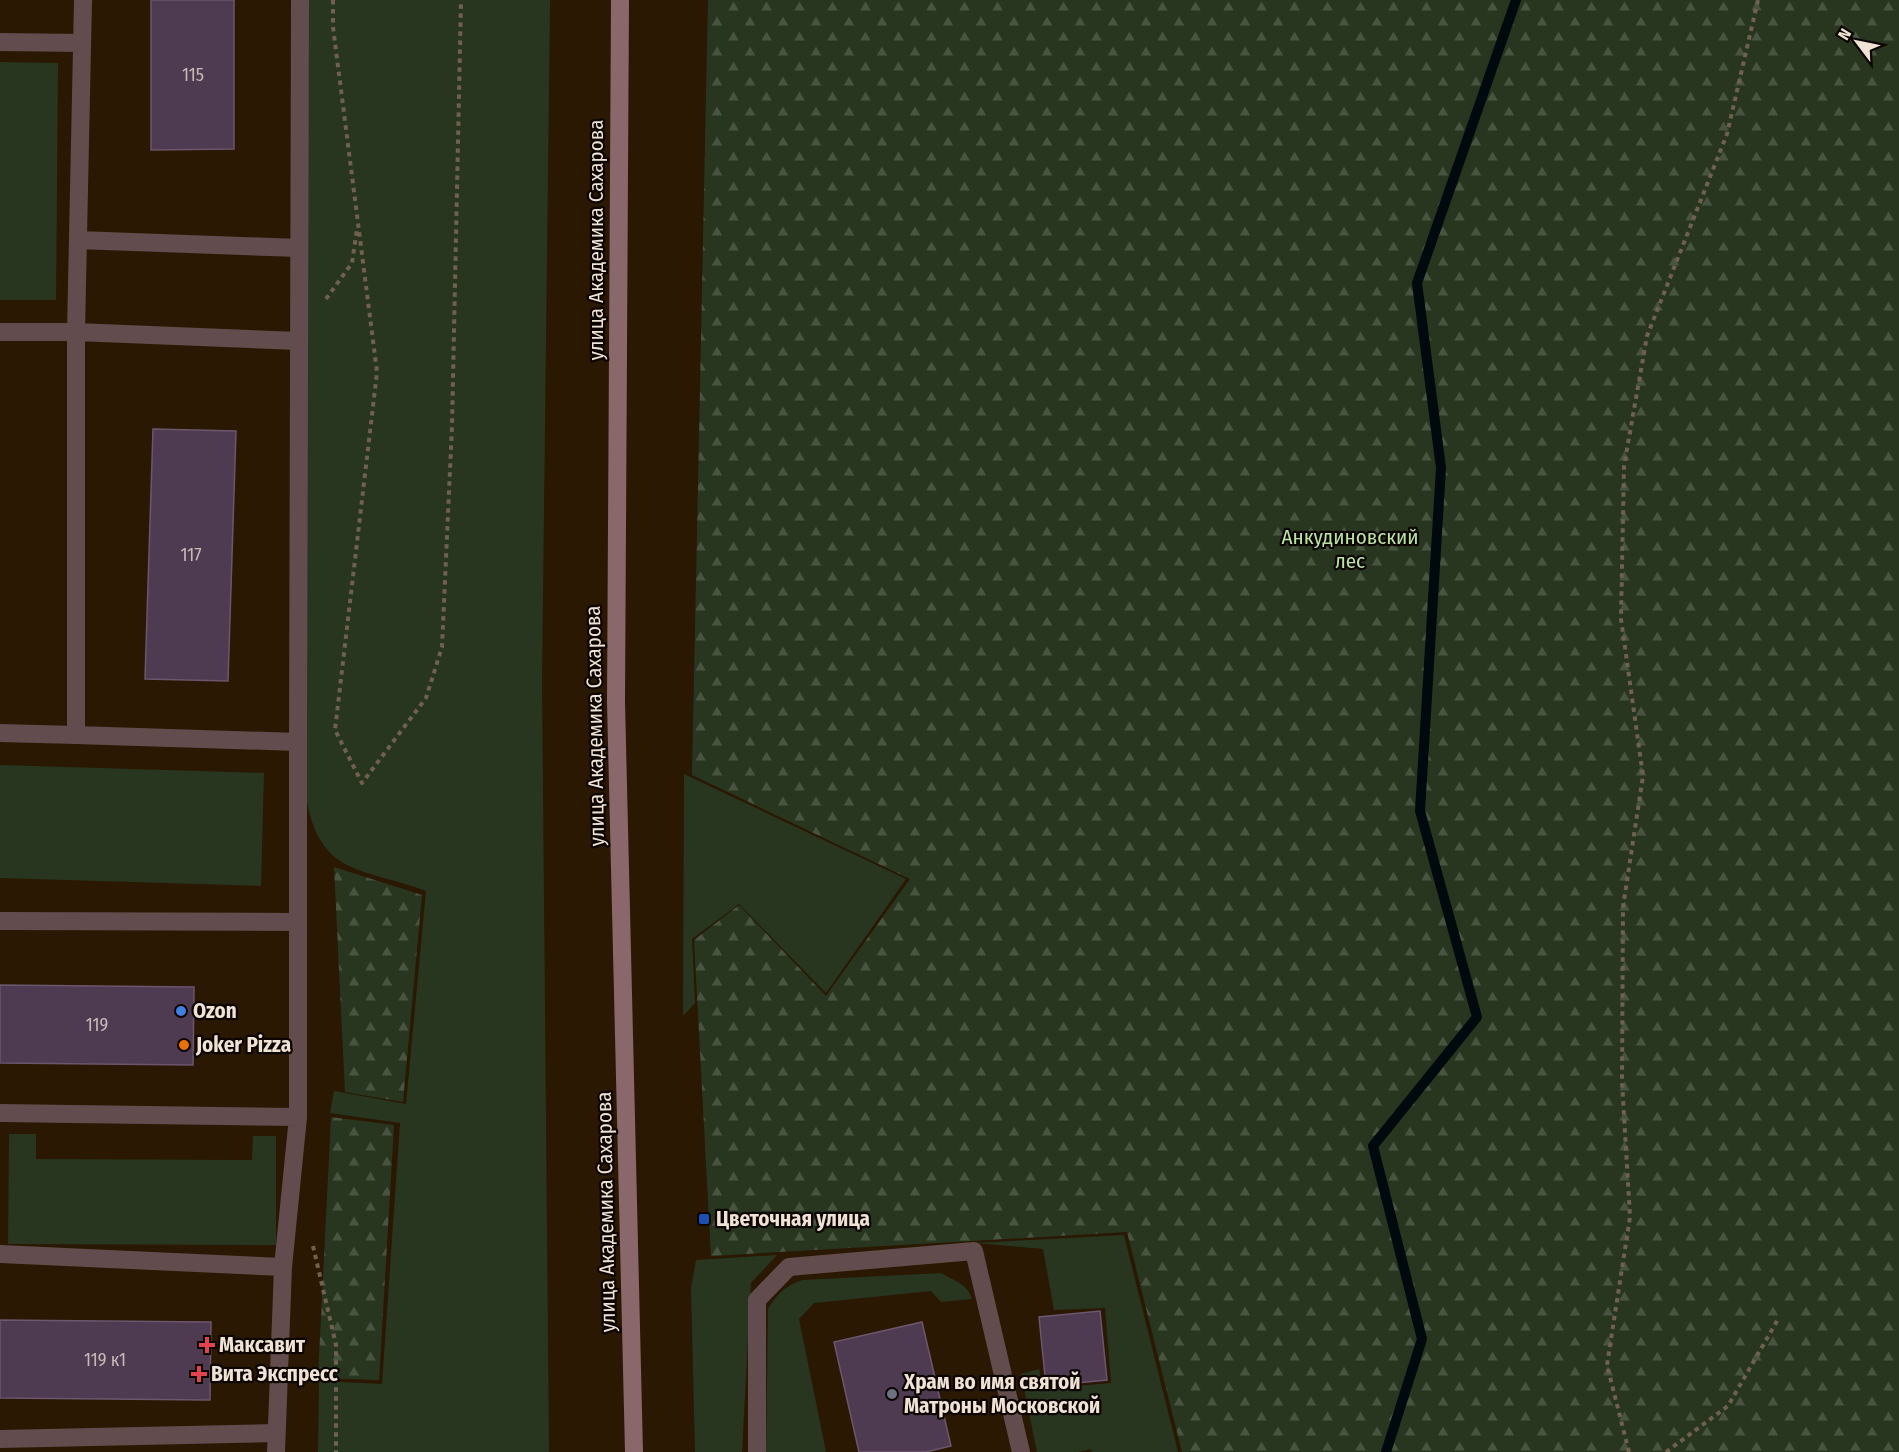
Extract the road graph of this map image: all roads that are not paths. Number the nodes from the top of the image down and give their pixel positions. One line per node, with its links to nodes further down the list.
1 (83, 0): 5 (lane)
2 (300, 0): 7 (lane)
3 (620, 0): 23 (main road, улица Академика Сахарова)
4 (0, 42): 5 (lane)
5 (82, 44): 6 (lane)
6 (78, 240): 7 (lane); 9 (lane)
7 (299, 248): 10 (lane)
8 (0, 332): 9 (lane)
9 (76, 332): 10 (lane); 12 (lane)
10 (298, 340): 13 (lane)
11 (0, 733): 12 (lane)
12 (76, 735): 13 (lane)
13 (298, 742): 15 (lane)
14 (0, 921): 15 (lane)
15 (298, 922): 17 (lane)
16 (0, 1113): 17 (lane)
17 (298, 1117): 19 (lane)
18 (0, 1254): 19 (lane)
19 (283, 1267): 20 (lane)
20 (276, 1433): 21 (lane); 22 (lane)
21 (0, 1439)
22 (276, 1452)
23 (634, 1452)
24 (757, 1452): 25 (lane)
25 (1021, 1452)

